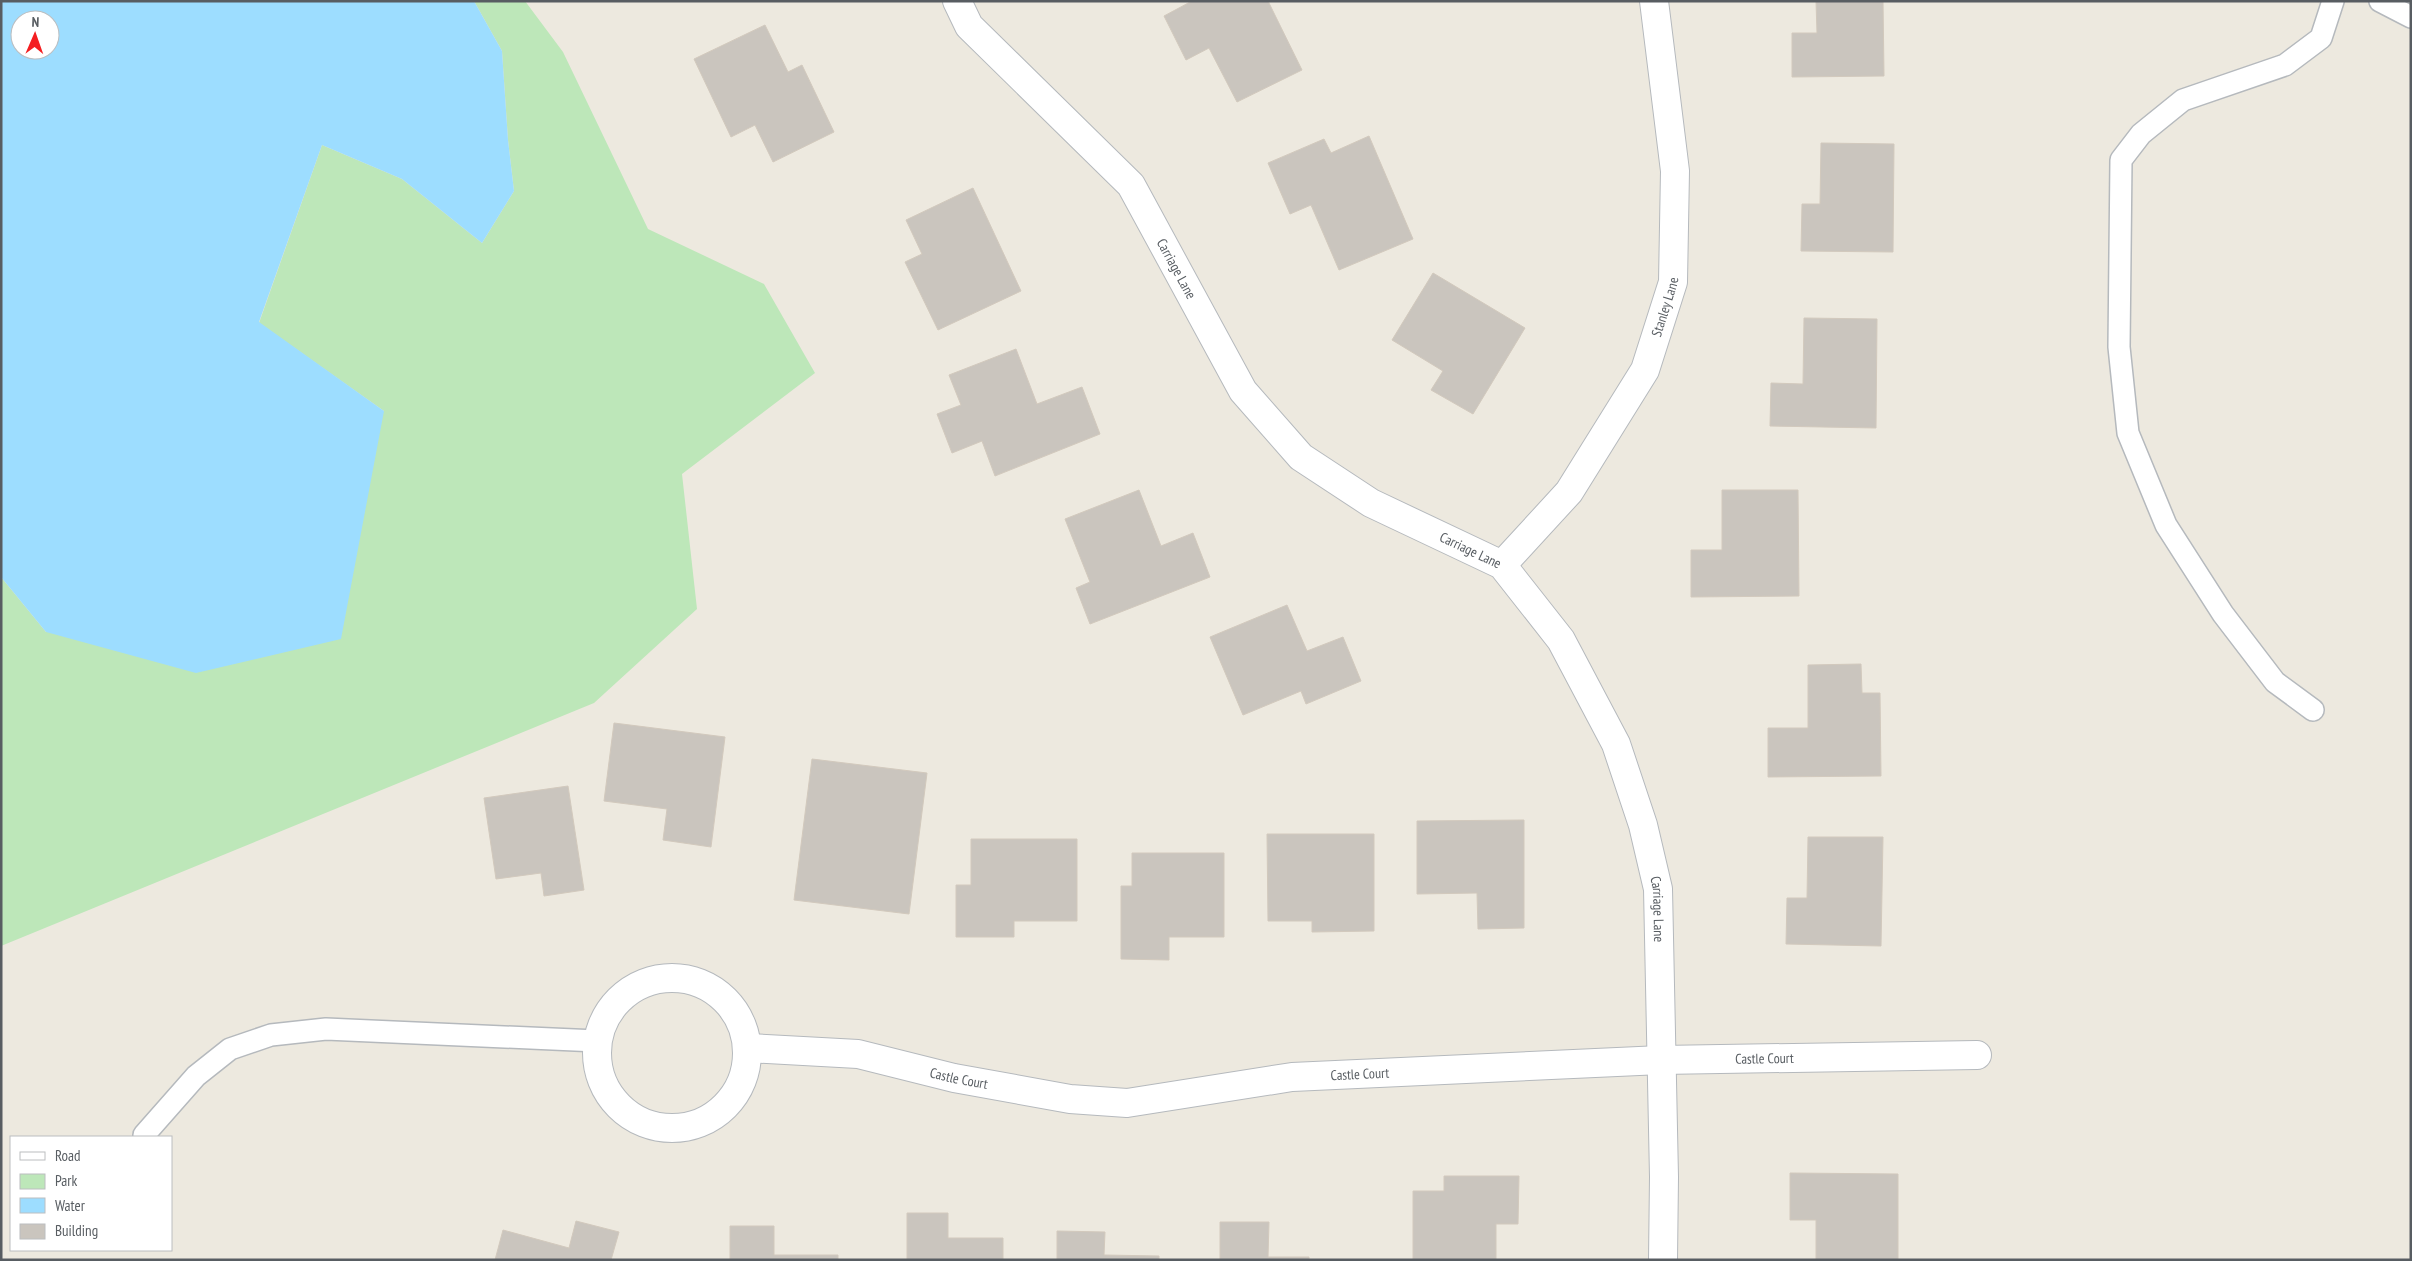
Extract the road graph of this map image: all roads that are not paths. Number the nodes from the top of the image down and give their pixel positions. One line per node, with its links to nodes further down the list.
1 (957, 1): 6 (street, Carriage Lane)
2 (1654, 1): 6 (street, Stanley Lane)
3 (2333, 1): 7 (lane)
4 (2380, 1): 5 (lane)
5 (2411, 16)
6 (1502, 564): 11 (street, Carriage Lane)
7 (2313, 710)
8 (596, 1041): 9 (street); 9 (street); 12 (lane)
9 (748, 1048): 11 (street, Castle Court)
10 (1977, 1055): 11 (street, Castle Court)
11 (1661, 1060): 13 (street, Carriage Lane)
12 (144, 1135)
13 (1663, 1260)

